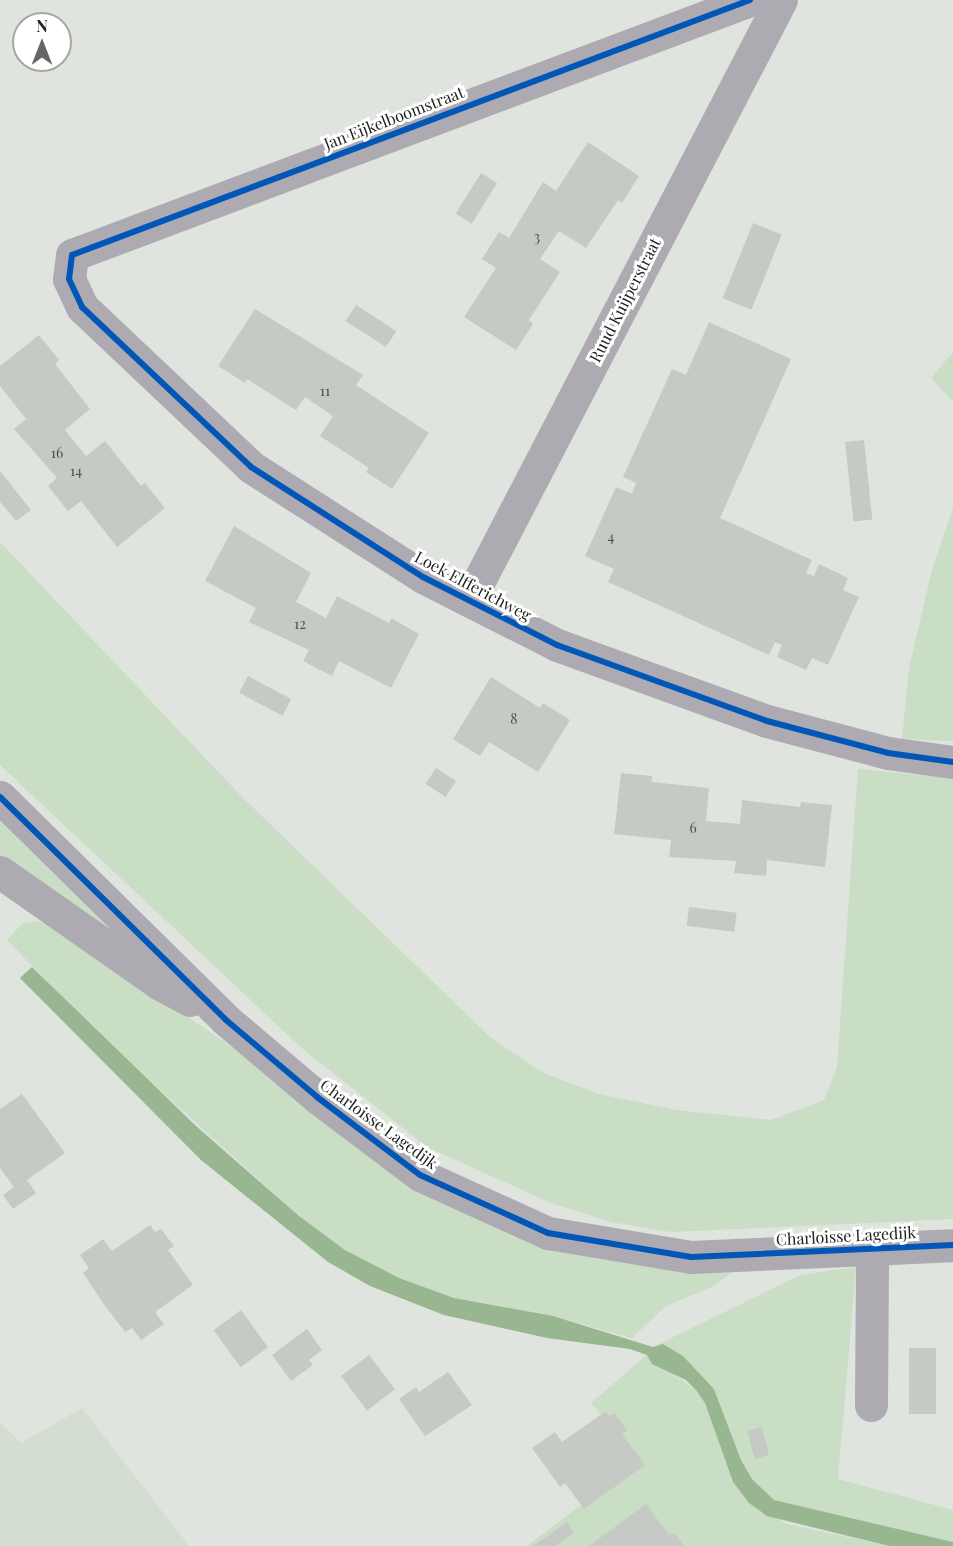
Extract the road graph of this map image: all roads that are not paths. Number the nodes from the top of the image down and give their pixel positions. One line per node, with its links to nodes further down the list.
1 (750, 0): 3 (street, Jan Eijkelboomstraat)
2 (781, 0): 4 (street, Ruud Kuijperstraat)
3 (69, 279): 4 (street, Loek Elfferichweg)
4 (469, 600): 5 (street, Loek Elfferichweg)
5 (953, 762)
6 (0, 797): 8 (street, Charloisse Lagedijk)
7 (0, 872): 8 (street, Charloisse Lagedijk)
8 (226, 1020): 10 (street, Charloisse Lagedijk)
9 (953, 1245): 10 (street, Charloisse Lagedijk)
10 (872, 1249): 11 (street)
11 (871, 1405)

